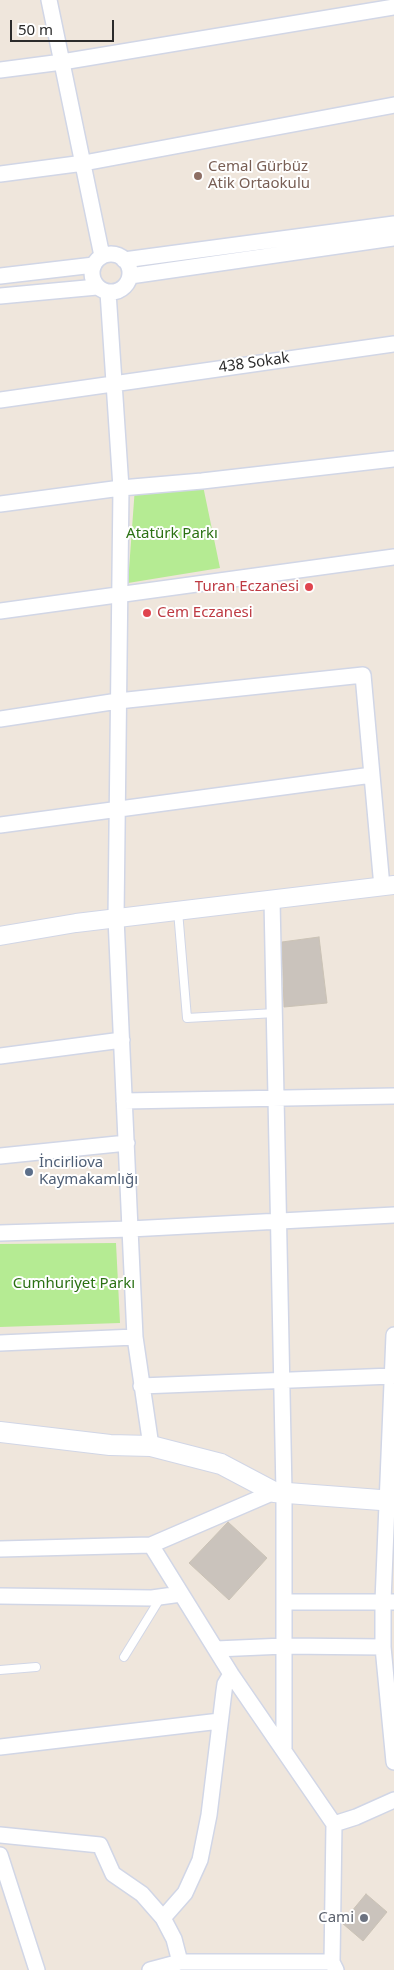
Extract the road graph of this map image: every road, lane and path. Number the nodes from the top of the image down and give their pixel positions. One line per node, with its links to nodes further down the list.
1 (49, 0): 3 (street)
2 (394, 6): 3 (street)
3 (62, 62): 4 (street); 6 (street)
4 (0, 70)
5 (394, 105): 6 (street)
6 (84, 163): 7 (street); 11 (street)
7 (0, 174)
8 (394, 224): 10 (street)
9 (394, 238): 13 (street)
10 (124, 260): 11 (street); 13 (street)
11 (98, 261): 12 (street); 14 (street)
12 (0, 276)
13 (130, 276): 14 (street)
14 (103, 290): 15 (street); 17 (street)
15 (0, 296)
16 (394, 344): 17 (street, 438 Sokak)
17 (114, 383): 18 (street, 438 Sokak); 20 (street)
18 (0, 400)
19 (394, 459): 20 (street)
20 (121, 488): 21 (street); 23 (street)
21 (0, 504)
22 (394, 558): 23 (street)
23 (119, 595): 24 (street); 25 (street)
24 (0, 611)
25 (118, 701): 26 (street); 27 (street); 28 (street)
26 (0, 719)
27 (372, 775): 28 (street); 30 (street)
28 (117, 809): 29 (street); 33 (street)
29 (0, 825)
30 (388, 886): 31 (street)
31 (272, 900): 32 (street); 35 (street)
32 (178, 911): 33 (street); 35 (lane)
33 (116, 918): 34 (street); 36 (street)
34 (0, 936)
35 (274, 1013): 39 (street)
36 (122, 1040): 37 (street); 40 (street)
37 (0, 1056)
38 (394, 1096): 39 (street)
39 (276, 1099): 40 (street); 44 (street)
40 (124, 1101): 41 (street)
41 (127, 1143): 42 (street); 45 (street)
42 (0, 1156)
43 (394, 1215): 44 (street)
44 (279, 1221): 45 (street); 51 (street)
45 (130, 1229): 46 (street); 48 (street)
46 (0, 1233)
47 (394, 1335): 50 (street)
48 (135, 1337): 49 (street); 52 (street)
49 (0, 1343)
50 (392, 1376): 51 (street); 56 (street)
51 (282, 1379): 52 (street); 55 (street)
52 (141, 1386): 54 (street)
53 (0, 1432): 54 (main road)
54 (151, 1446): 55 (main road)
55 (279, 1492): 56 (main road); 57 (street); 62 (street)
56 (390, 1501): 63 (street)
57 (151, 1545): 58 (street); 59 (street)
58 (0, 1549)
59 (182, 1594): 61 (street); 66 (street)
60 (0, 1596): 61 (street)
61 (162, 1597): 67 (lane)
62 (284, 1602): 63 (street); 64 (street)
63 (389, 1602): 65 (street)
64 (284, 1646): 65 (street); 66 (street); 73 (street)
65 (383, 1647): 74 (street)
66 (216, 1649): 70 (street)
67 (124, 1657)
68 (36, 1667): 69 (lane)
69 (0, 1670)
70 (232, 1674): 71 (street); 73 (street)
71 (220, 1721): 72 (street); 79 (street)
72 (0, 1747)
73 (284, 1748): 76 (street)
74 (394, 1762)
75 (394, 1800): 76 (street)
76 (334, 1824): 81 (street)
77 (0, 1835): 79 (street)
78 (0, 1855): 82 (street)
79 (163, 1918): 80 (street)
80 (189, 1964): 81 (street); 83 (street)
81 (334, 1966)
82 (37, 1970)
83 (150, 1970)

